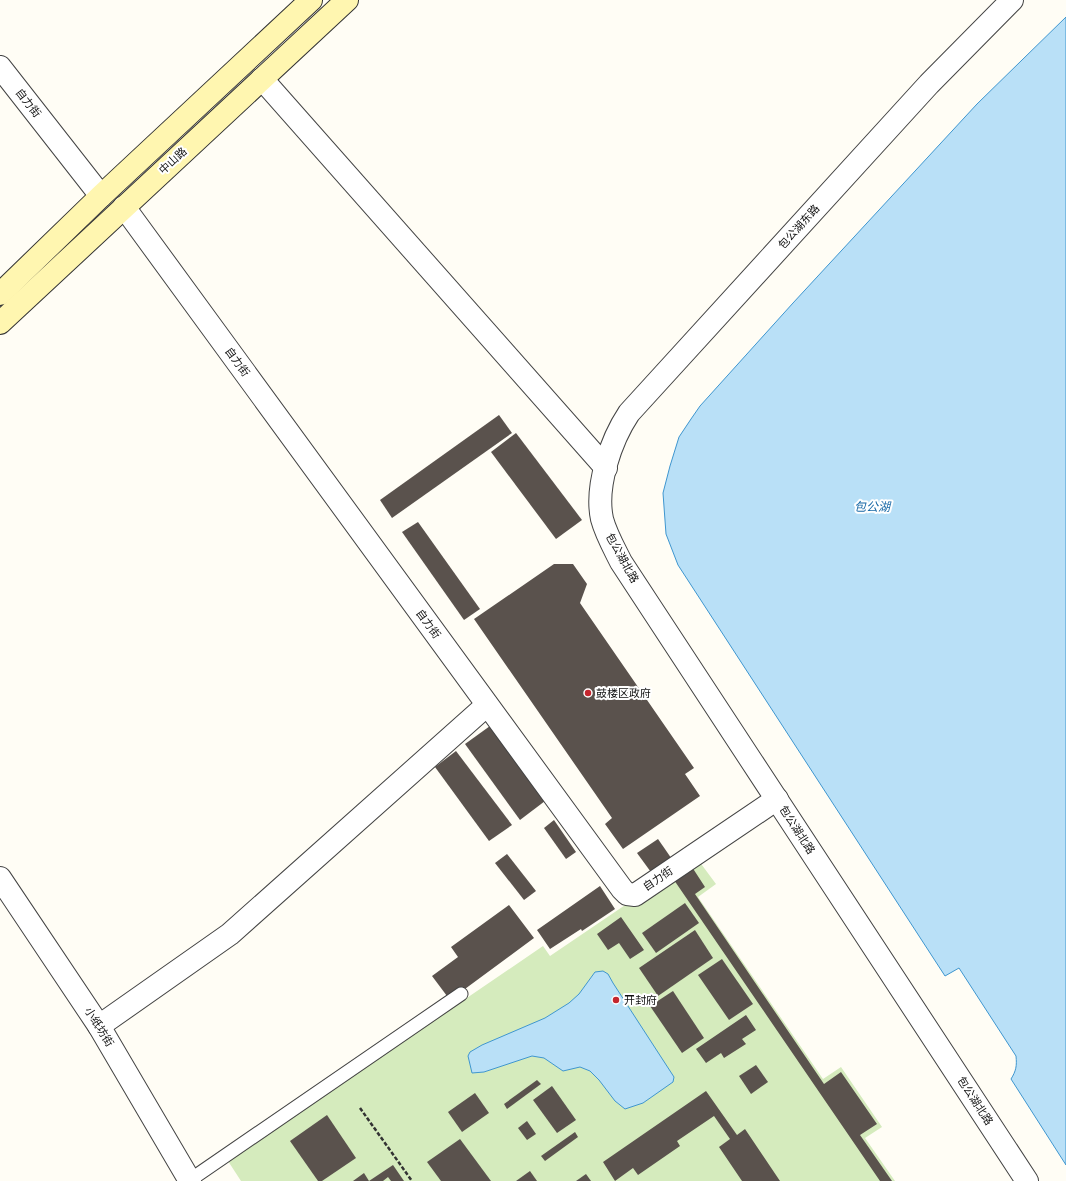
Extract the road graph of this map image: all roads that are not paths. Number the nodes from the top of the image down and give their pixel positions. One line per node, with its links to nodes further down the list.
1 (311, 0): 6 (main road)
2 (347, 0): 5 (main road, 中山路)
3 (1012, 0): 10 (street, 包公湖东路)
4 (0, 67): 6 (street, 自力街)
5 (262, 79): 7 (main road, 中山路); 10 (street)
6 (101, 196): 8 (main road)
7 (124, 207): 9 (main road, 中山路); 11 (street, 自力街)
8 (0, 294)
9 (0, 323)
10 (606, 468): 12 (street, 包公湖北路)
11 (487, 705): 12 (street, 自力街); 15 (street)
12 (777, 799): 17 (street, 包公湖北路)
13 (0, 878): 15 (street, 小纸坊街)
14 (461, 994): 16 (lane)
15 (99, 1026): 16 (street, 小纸坊街)
16 (190, 1181)
17 (1027, 1181)

